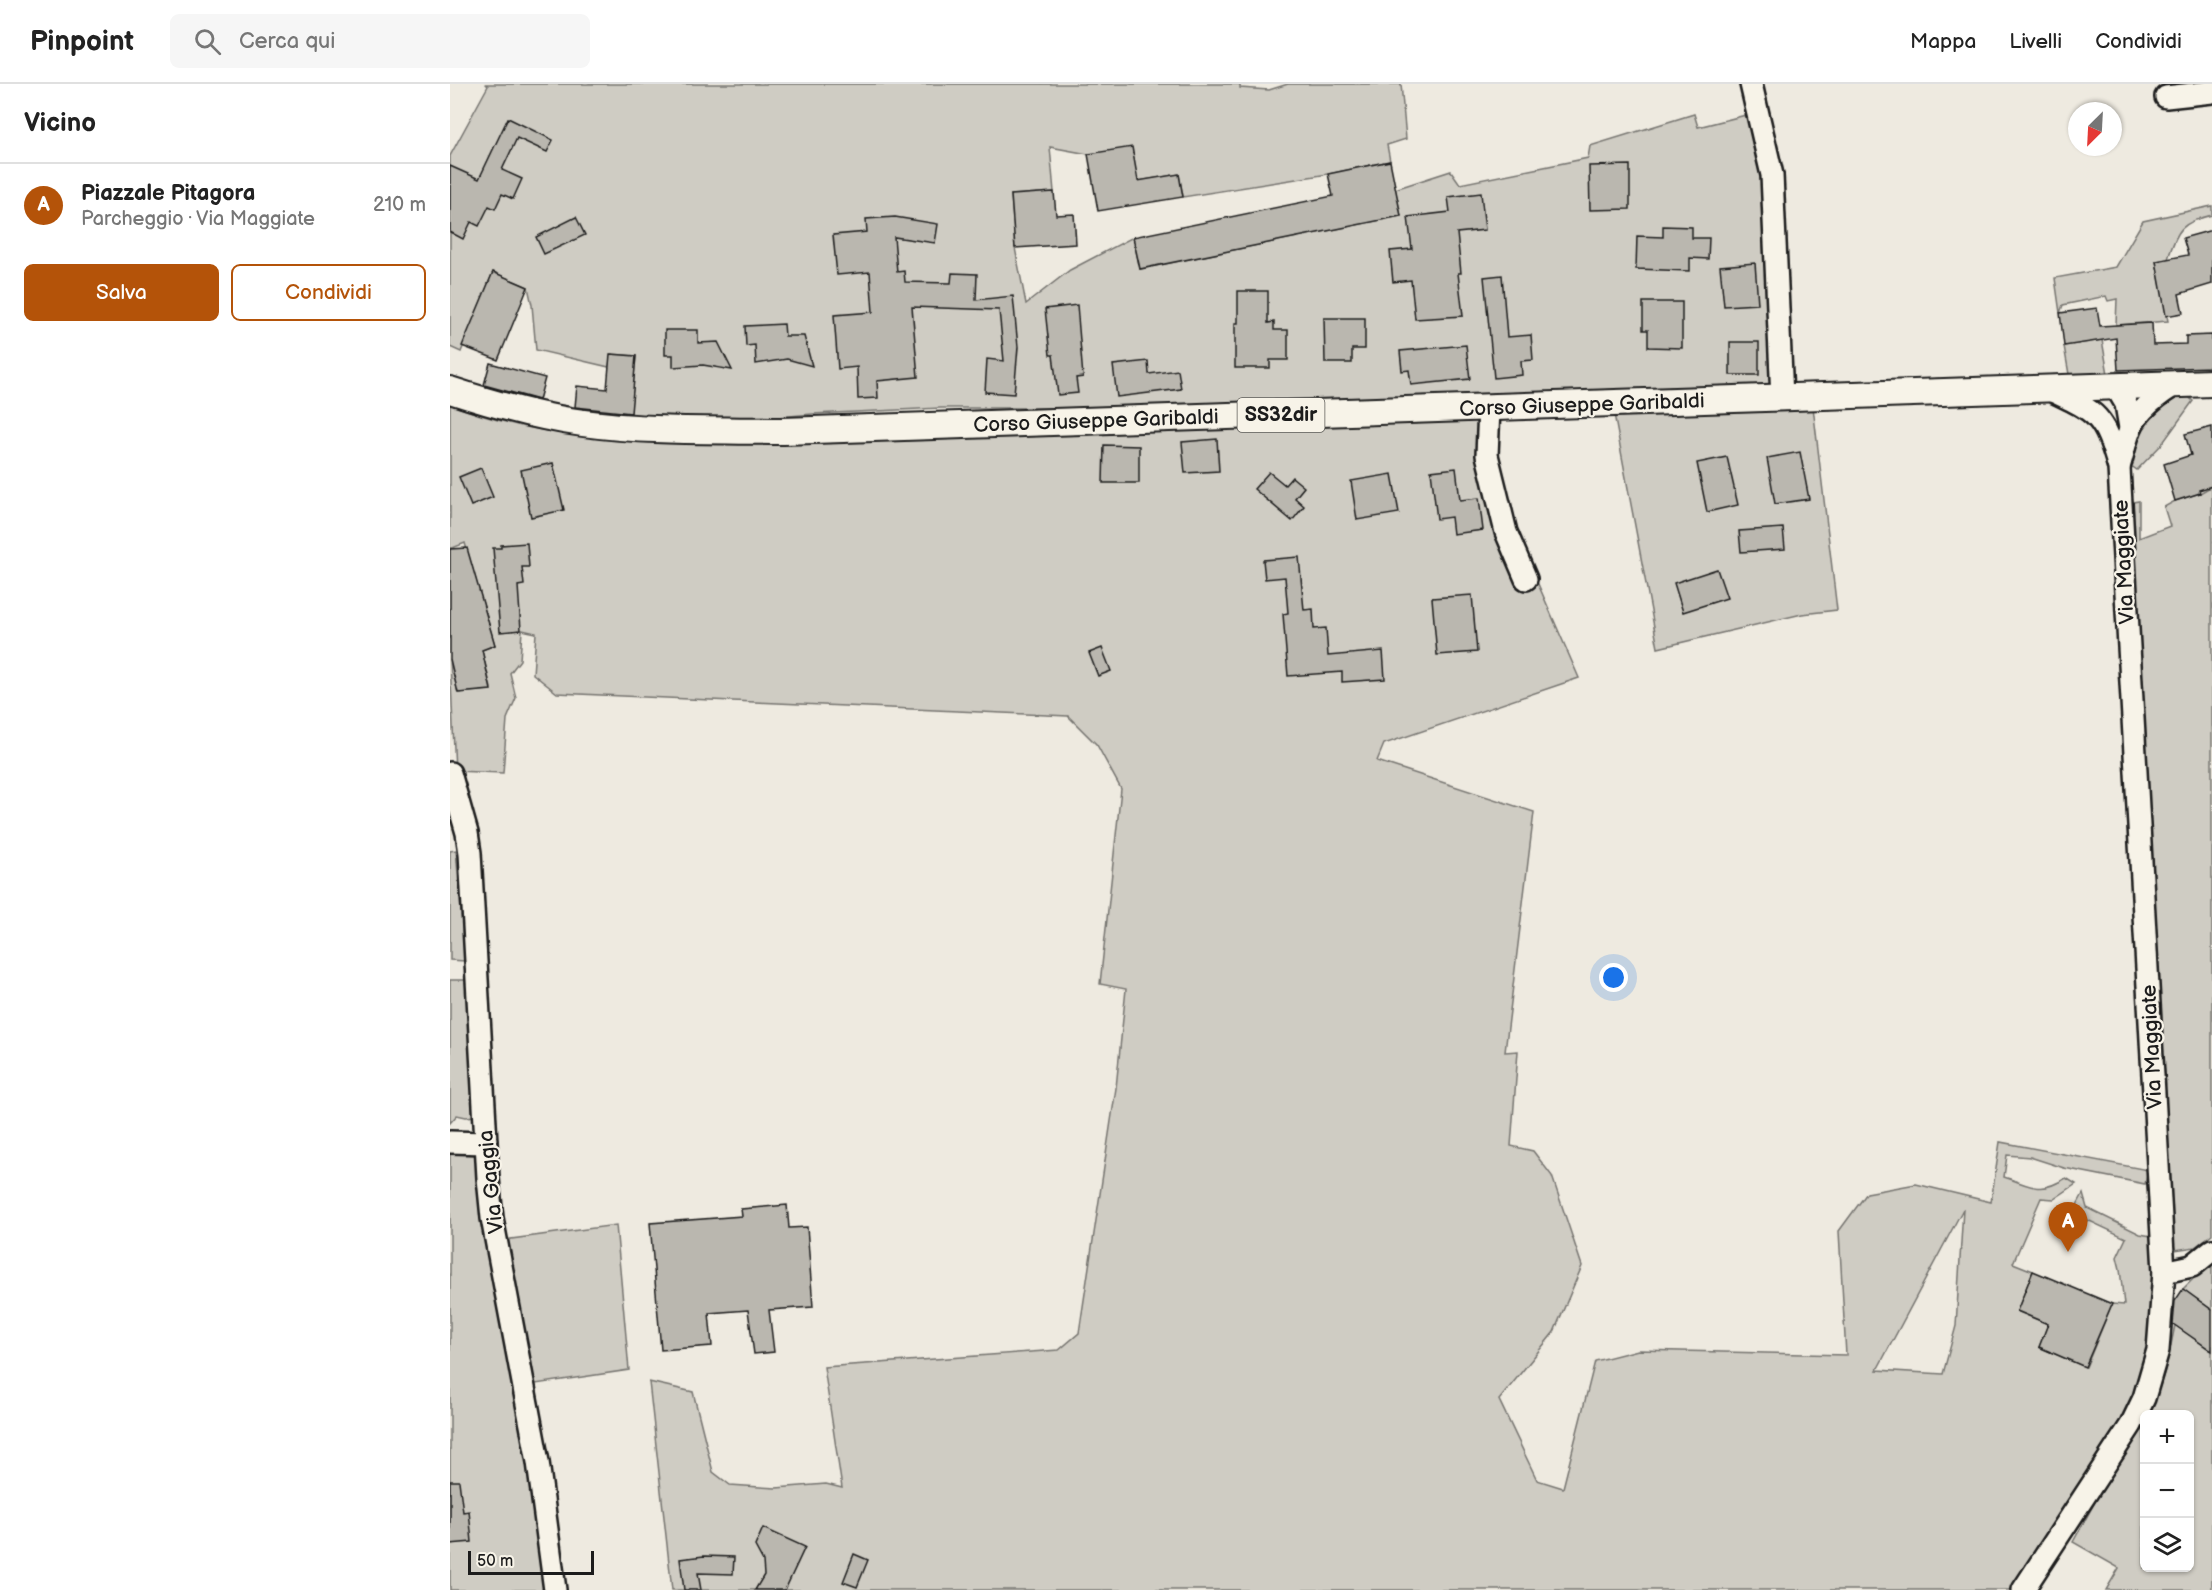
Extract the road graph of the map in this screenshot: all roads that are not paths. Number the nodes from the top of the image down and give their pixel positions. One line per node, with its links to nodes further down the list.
1 (1751, 84): 9 (street)
2 (2212, 92): 3 (street)
3 (2166, 97)
4 (2212, 383): 5 (main road, Corso Giuseppe Garibaldi / SS32dir)
5 (2177, 384): 6 (main road, Corso Giuseppe Garibaldi / SS32dir); 12 (street, Via Maggiate)
6 (2116, 387): 7 (main road, Corso Giuseppe Garibaldi / SS32dir); 11 (street); 12 (street, Via Maggiate)
7 (2048, 389): 9 (main road, Corso Giuseppe Garibaldi / SS32dir); 11 (street, Via Maggiate)
8 (450, 390): 10 (main road, Corso Giuseppe Garibaldi / SS32dir)
9 (1782, 398): 10 (main road, Corso Giuseppe Garibaldi / SS32dir)
10 (1490, 408): 14 (street)
11 (2104, 425): 13 (street, Via Maggiate)
12 (2130, 428): 13 (street, Via Maggiate)
13 (2119, 468): 19 (street, Via Maggiate)
14 (1526, 579)
15 (450, 773): 17 (street, Via Gaggia)
16 (450, 1142): 17 (street)
17 (486, 1143): 20 (street, Via Gaggia)
18 (2212, 1250): 19 (street)
19 (2164, 1272): 21 (street, Via Maggiate)
20 (555, 1590)
21 (2023, 1590)

